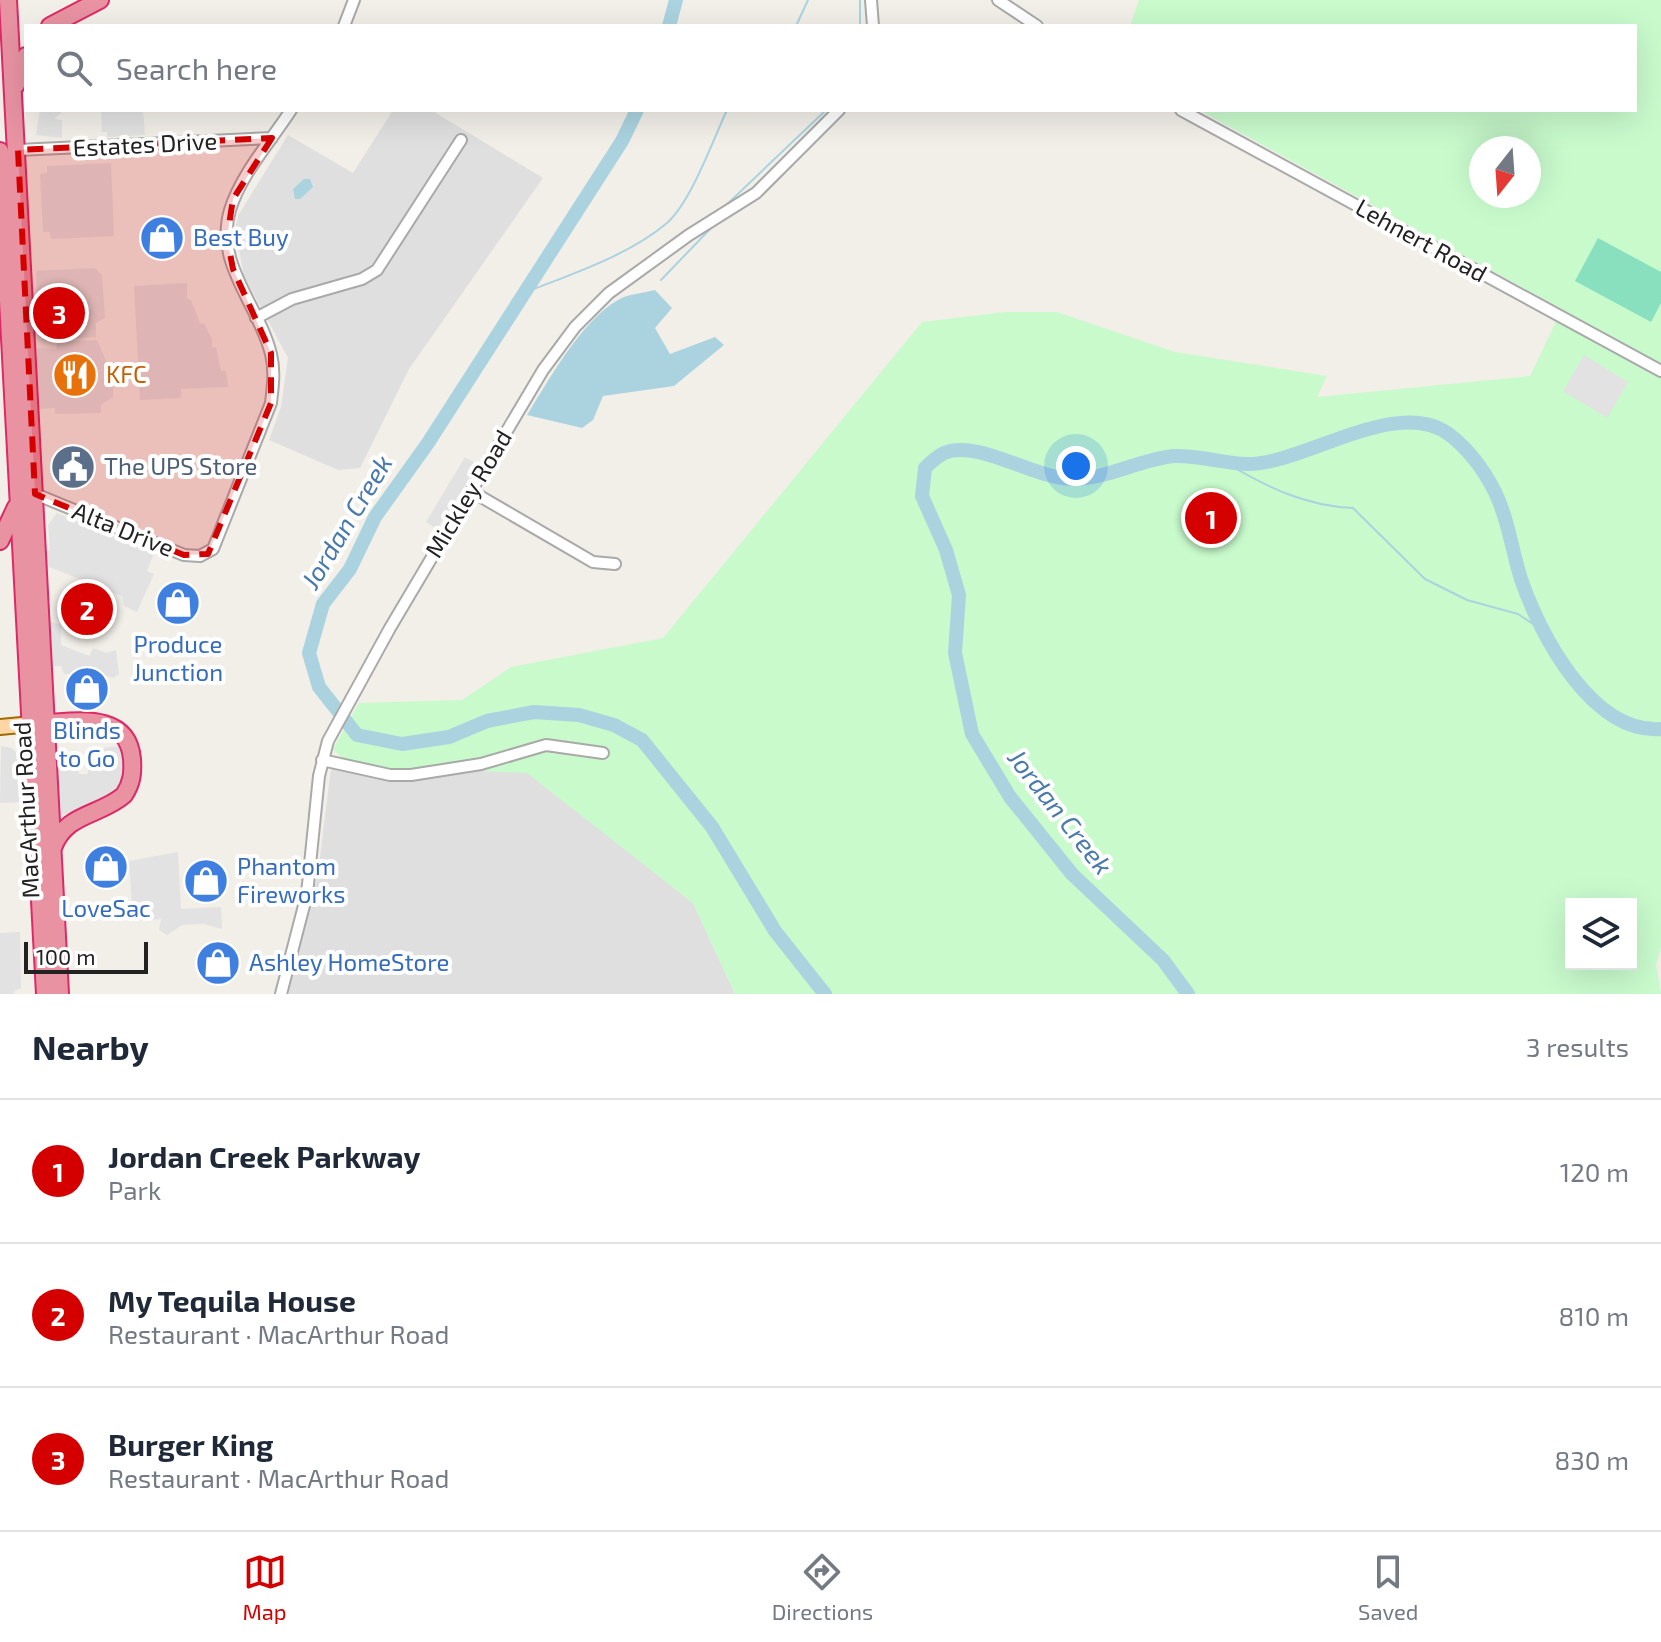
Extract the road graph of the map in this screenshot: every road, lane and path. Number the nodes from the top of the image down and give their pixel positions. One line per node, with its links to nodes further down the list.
1 (8, 0): 10 (highway, MacArthur Road)
2 (100, 0): 6 (highway)
3 (354, 0): 7 (street)
4 (871, 0): 8 (street)
5 (998, 0): 9 (street)
6 (54, 24)
7 (345, 24)
8 (873, 24)
9 (1034, 24)
10 (5, 48): 12 (highway, MacArthur Road)
11 (24, 62): 12 (highway)
12 (15, 91): 18 (highway, MacArthur Road)
13 (290, 112): 16 (street, Alta Drive)
14 (837, 112): 24 (street, Mickley Road)
15 (1185, 112): 23 (street, Lehnert Road)
16 (272, 138): 18 (street, Estates Drive); 21 (street, Alta Drive)
17 (461, 140): 21 (street)
18 (18, 150): 22 (highway, MacArthur Road)
19 (0, 151): 20 (highway, MacArthur Road)
20 (4, 293): 22 (highway, MacArthur Road)
21 (256, 318): 25 (street, Alta Drive)
22 (12, 331): 25 (highway, MacArthur Road)
23 (1661, 371)
24 (471, 491): 27 (street); 31 (street, Mickley Road)
25 (27, 494): 26 (highway); 28 (highway, MacArthur Road)
26 (0, 541)
27 (615, 564)
28 (38, 724): 29 (main road); 32 (highway, MacArthur Road); 32 (highway); 33 (highway, MacArthur Road)
29 (0, 727)
30 (603, 753): 31 (street)
31 (322, 760): 35 (street, Mickley Road)
32 (53, 849): 34 (highway, MacArthur Road)
33 (45, 994)
34 (60, 994)
35 (281, 994)

